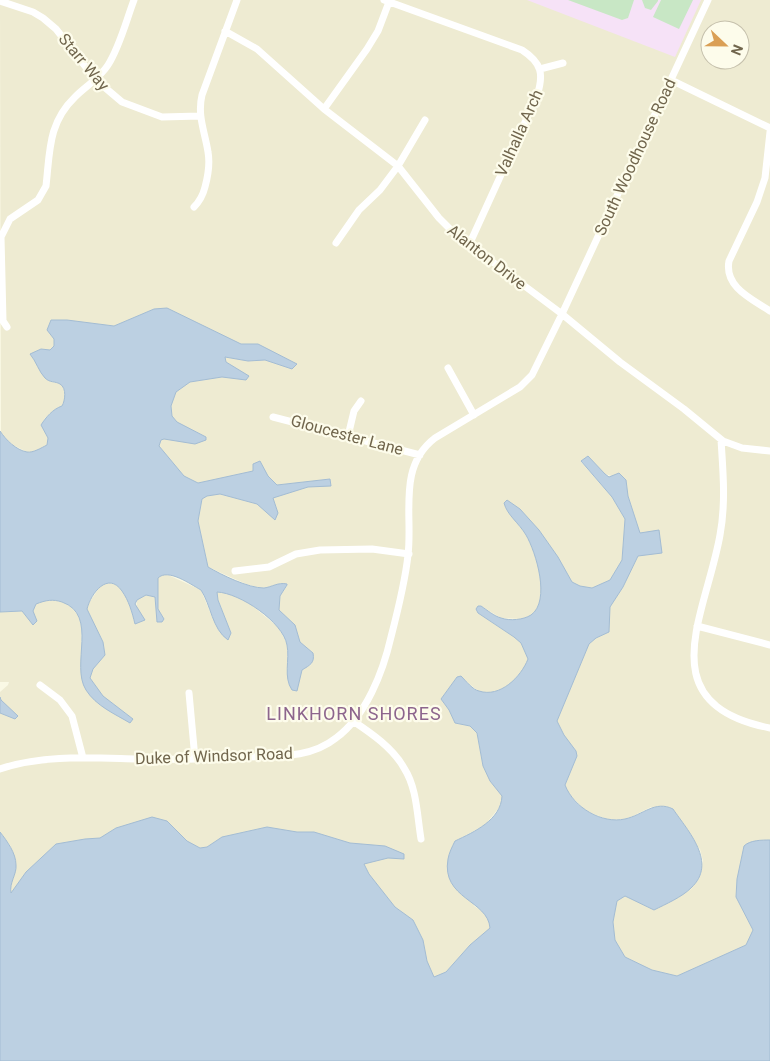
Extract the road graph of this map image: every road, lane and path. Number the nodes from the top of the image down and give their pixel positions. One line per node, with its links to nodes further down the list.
1 (134, 0): 9 (street)
2 (237, 0): 6 (street)
3 (708, 0): 10 (street, South Woodhouse Road)
4 (0, 1): 9 (street, Starr Way)
5 (386, 1): 8 (street, Valhalla Arch); 11 (street)
6 (225, 30): 11 (street, Alanton Drive); 12 (street)
7 (563, 63): 8 (street)
8 (540, 69): 19 (street, Valhalla Arch)
9 (96, 80): 12 (street, Starr Way); 22 (street)
10 (671, 80): 14 (street); 21 (street, South Woodhouse Road)
11 (324, 109): 16 (street, Alanton Drive)
12 (200, 116): 17 (street)
13 (425, 120): 16 (street)
14 (770, 128)
15 (770, 132): 20 (street)
16 (398, 166): 18 (street); 19 (street, Alanton Drive)
17 (194, 207)
18 (336, 242)
19 (469, 244): 21 (street, Alanton Drive)
20 (770, 311)
21 (562, 314): 25 (street, Duke of Windsor Road); 28 (street, Alanton Drive)
22 (7, 327)
23 (448, 368): 25 (street)
24 (361, 401): 27 (street)
25 (474, 415): 30 (street, Duke of Windsor Road)
26 (273, 417): 27 (street, Gloucester Lane)
27 (348, 436): 30 (street, Gloucester Lane)
28 (721, 440): 29 (street, Alanton Drive); 33 (street)
29 (770, 451)
30 (420, 455): 31 (street, Duke of Windsor Road)
31 (409, 554): 32 (street); 37 (street, Duke of Windsor Road)
32 (235, 571)
33 (697, 626): 34 (street); 38 (street)
34 (770, 645)
35 (40, 685): 39 (street)
36 (189, 693): 40 (street)
37 (353, 721): 40 (street, Duke of Windsor Road); 42 (street)
38 (770, 728)
39 (83, 758): 40 (street, Duke of Windsor Road); 41 (street, Duke of Windsor Road)
40 (195, 759)
41 (0, 769)
42 (421, 839)

